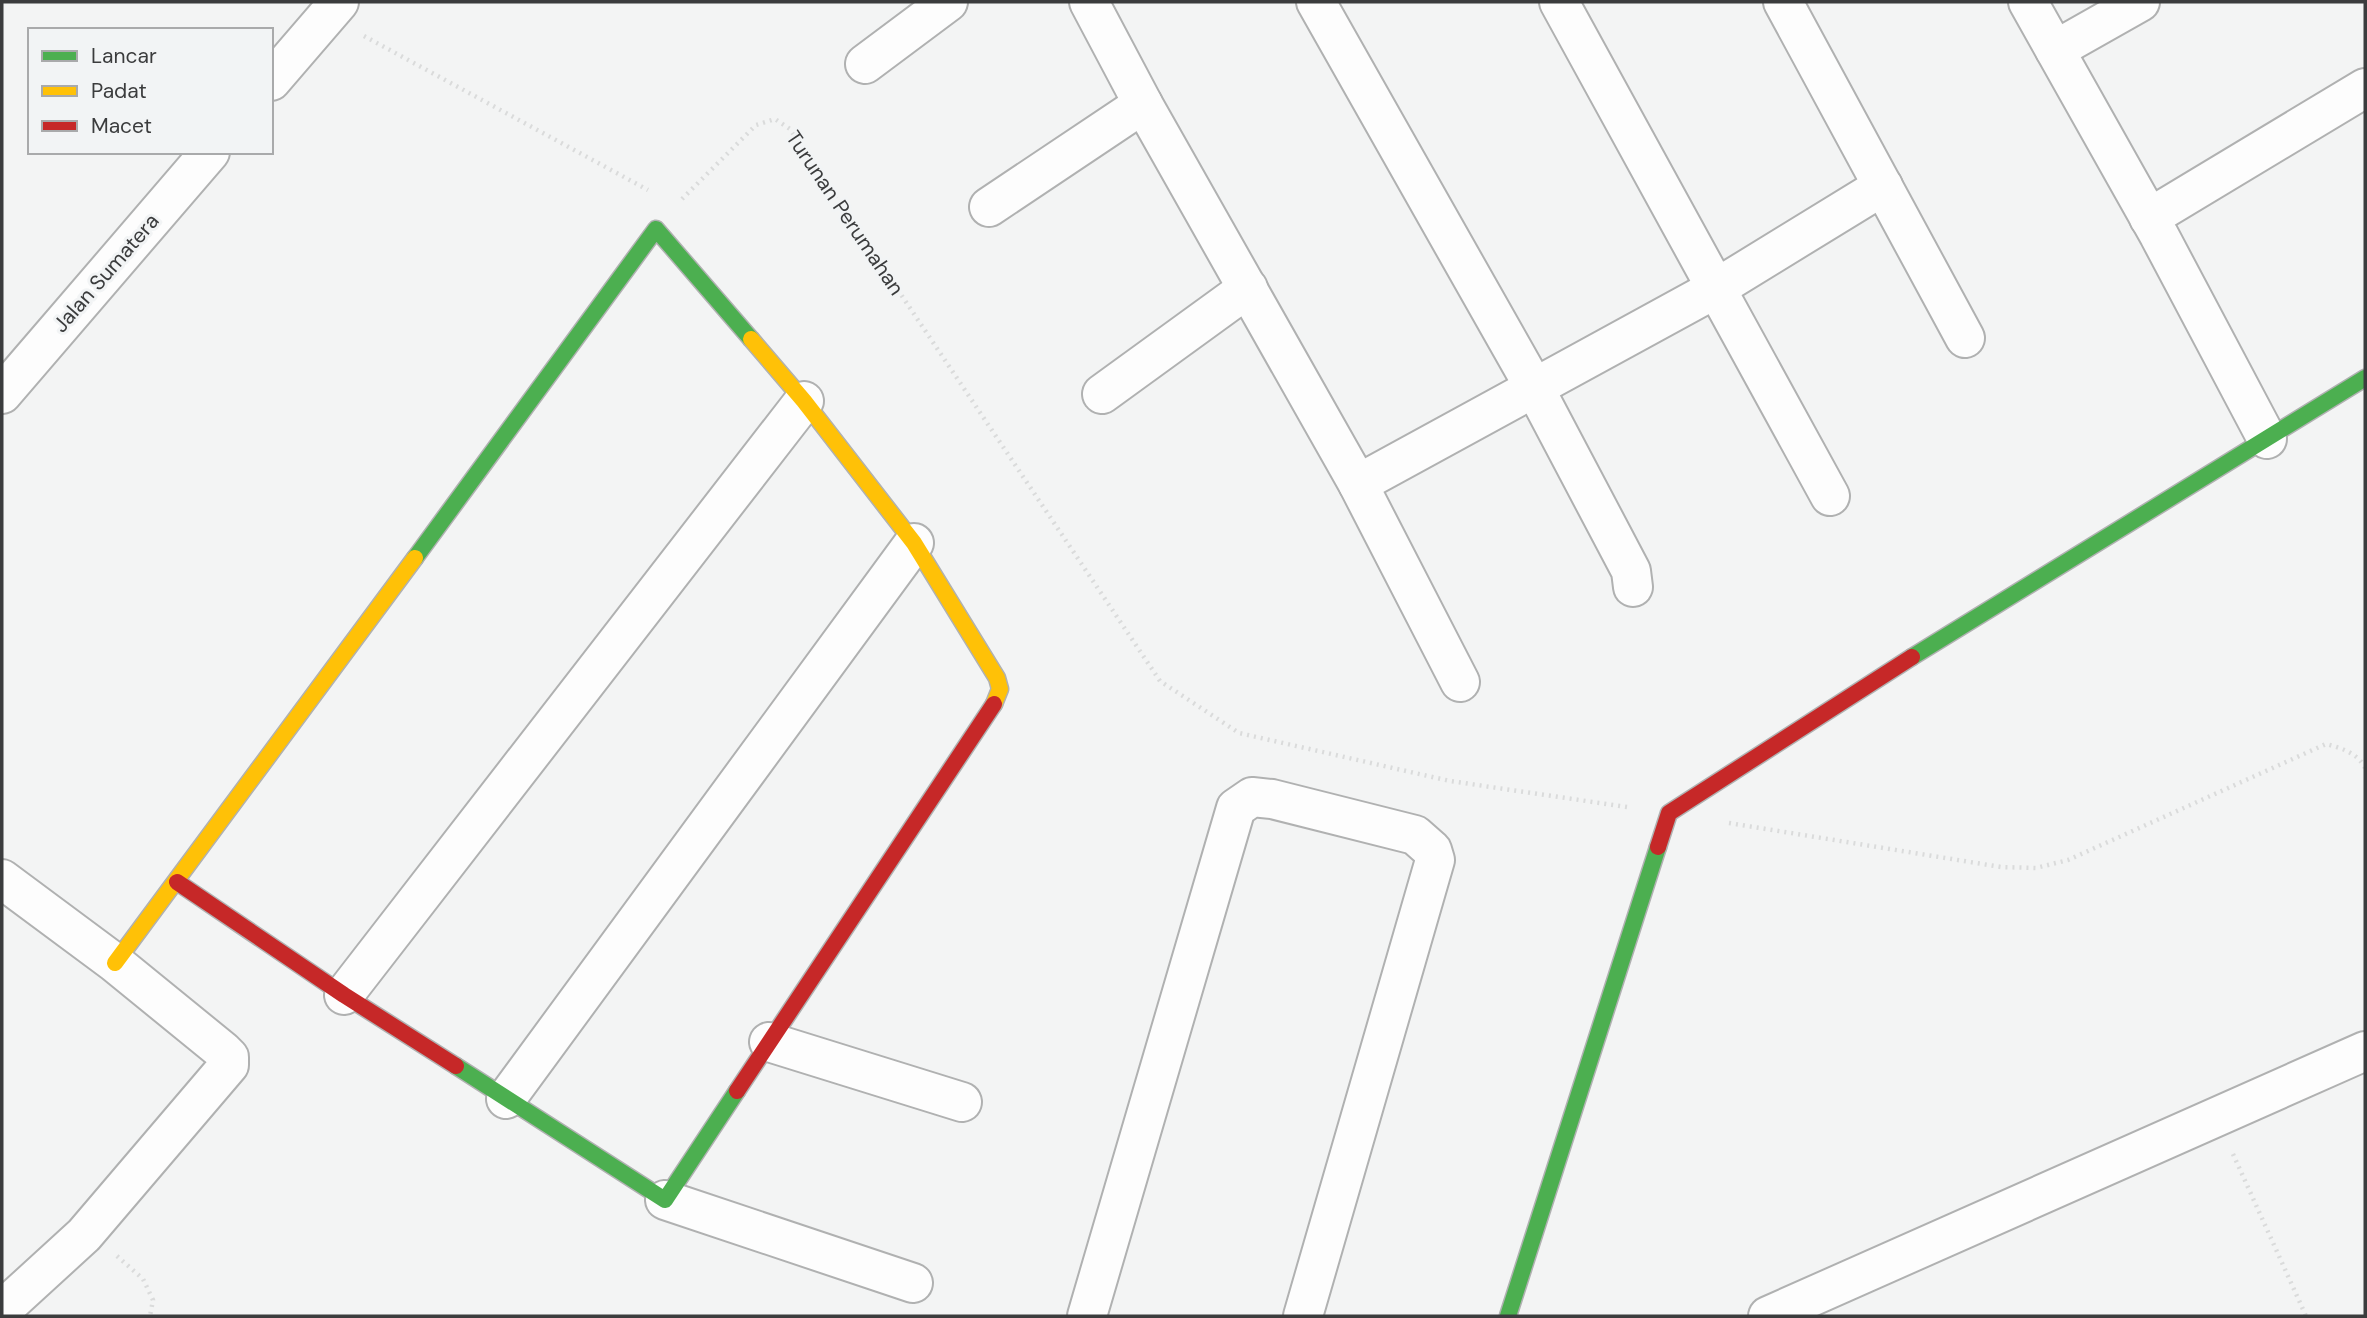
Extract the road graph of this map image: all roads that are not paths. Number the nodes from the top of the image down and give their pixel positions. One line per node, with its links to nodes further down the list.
1 (948, 2): 10 (street)
2 (1089, 2): 13 (street)
3 (1316, 2): 22 (street)
4 (1559, 2): 19 (street)
5 (1783, 2): 15 (street)
6 (2028, 2): 9 (street)
7 (2140, 2): 9 (street)
8 (333, 9): 11 (street)
9 (2055, 50): 17 (street)
10 (865, 64)
11 (273, 79)
12 (2365, 88): 17 (street)
13 (1143, 104): 16 (street); 18 (street)
14 (208, 154): 23 (street, Jalan Sumatera)
15 (1883, 186): 19 (street); 20 (street)
16 (989, 207)
17 (2149, 218): 26 (street)
18 (1248, 288): 24 (street); 27 (street)
19 (1715, 289): 22 (street); 28 (street)
20 (1965, 338)
21 (2365, 378): 26 (street)
22 (1534, 387): 27 (street); 30 (street)
23 (2, 394)
24 (1102, 394)
25 (804, 401): 29 (street); 33 (street); 35 (street)
26 (2267, 439): 45 (street)
27 (1359, 484): 31 (street)
28 (1830, 496)
29 (914, 543): 36 (street); 38 (street)
30 (1633, 587)
31 (1460, 682)
32 (2, 879): 34 (street)
33 (177, 882): 34 (street); 35 (street)
34 (115, 963): 42 (street)
35 (344, 995): 38 (street)
36 (769, 1042): 39 (street); 40 (street)
37 (2365, 1051): 46 (street)
38 (506, 1098): 40 (street)
39 (962, 1102)
40 (665, 1200): 41 (street)
41 (913, 1283)
42 (2, 1310)
43 (1087, 1316): 44 (street)
44 (1303, 1316)
45 (1508, 1316)
46 (1768, 1316)

